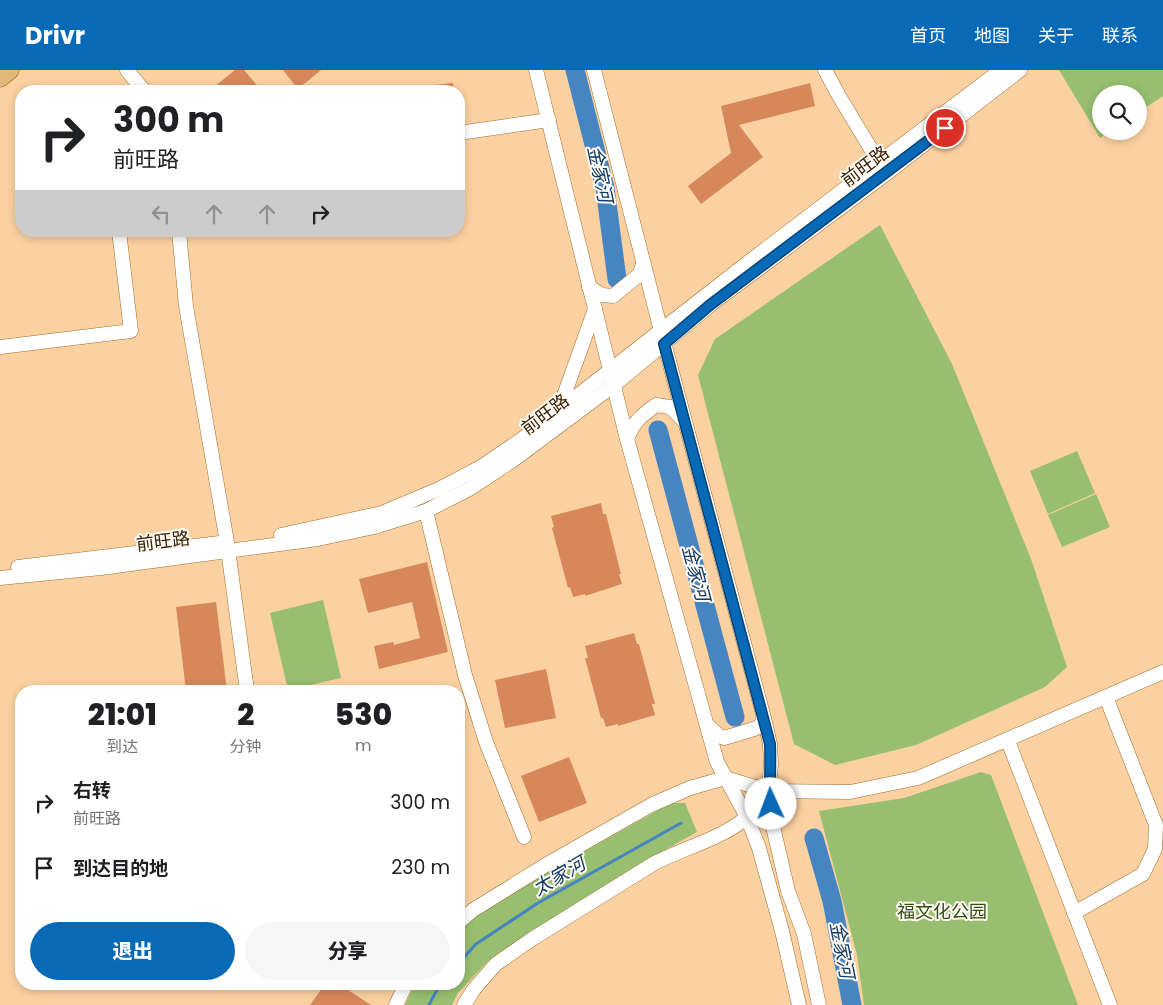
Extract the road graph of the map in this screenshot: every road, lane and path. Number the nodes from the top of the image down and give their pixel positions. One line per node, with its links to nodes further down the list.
1 (10, 70): 8 (main road)
2 (127, 70): 9 (street)
3 (536, 70): 10 (street)
4 (594, 70): 15 (street)
5 (825, 70): 12 (street)
6 (1001, 70): 12 (street, 前旺路)
7 (1020, 70): 12 (street, 前旺路)
8 (0, 78)
9 (139, 85)
10 (548, 120): 11 (street); 16 (street)
11 (465, 132)
12 (882, 168): 18 (street, 前旺路)
13 (120, 237): 19 (street)
14 (180, 237): 26 (street)
15 (643, 263): 16 (street); 18 (street)
16 (589, 287): 17 (street)
17 (594, 309): 20 (street); 22 (street)
18 (663, 337): 20 (street, 前旺路); 21 (street, 前旺路); 23 (street)
19 (0, 348)
20 (610, 370): 21 (street); 22 (street, 前旺路)
21 (614, 385): 24 (street); 25 (street, 前旺路)
22 (558, 412): 26 (street, 前旺路)
23 (685, 422): 24 (street); 32 (street)
24 (627, 439): 33 (street)
25 (426, 510): 26 (street, 前旺路); 38 (street)
26 (228, 547): 27 (street, 前旺路); 28 (street, 前旺路); 30 (street)
27 (0, 569)
28 (0, 578)
29 (1163, 672): 31 (street)
30 (246, 685)
31 (1106, 697): 34 (street); 39 (street)
32 (764, 718): 33 (street); 36 (street)
33 (706, 724): 35 (street)
34 (1008, 740): 36 (street); 39 (street)
35 (725, 778): 36 (street); 37 (street); 40 (street)
36 (769, 791): 37 (street); 45 (street)
37 (747, 817): 43 (street); 44 (street)
38 (524, 837)
39 (1074, 913): 46 (street)
40 (465, 916)
41 (403, 990): 42 (street)
42 (396, 1005)
43 (464, 1005)
44 (799, 1005)
45 (819, 1005)
46 (1110, 1005)

